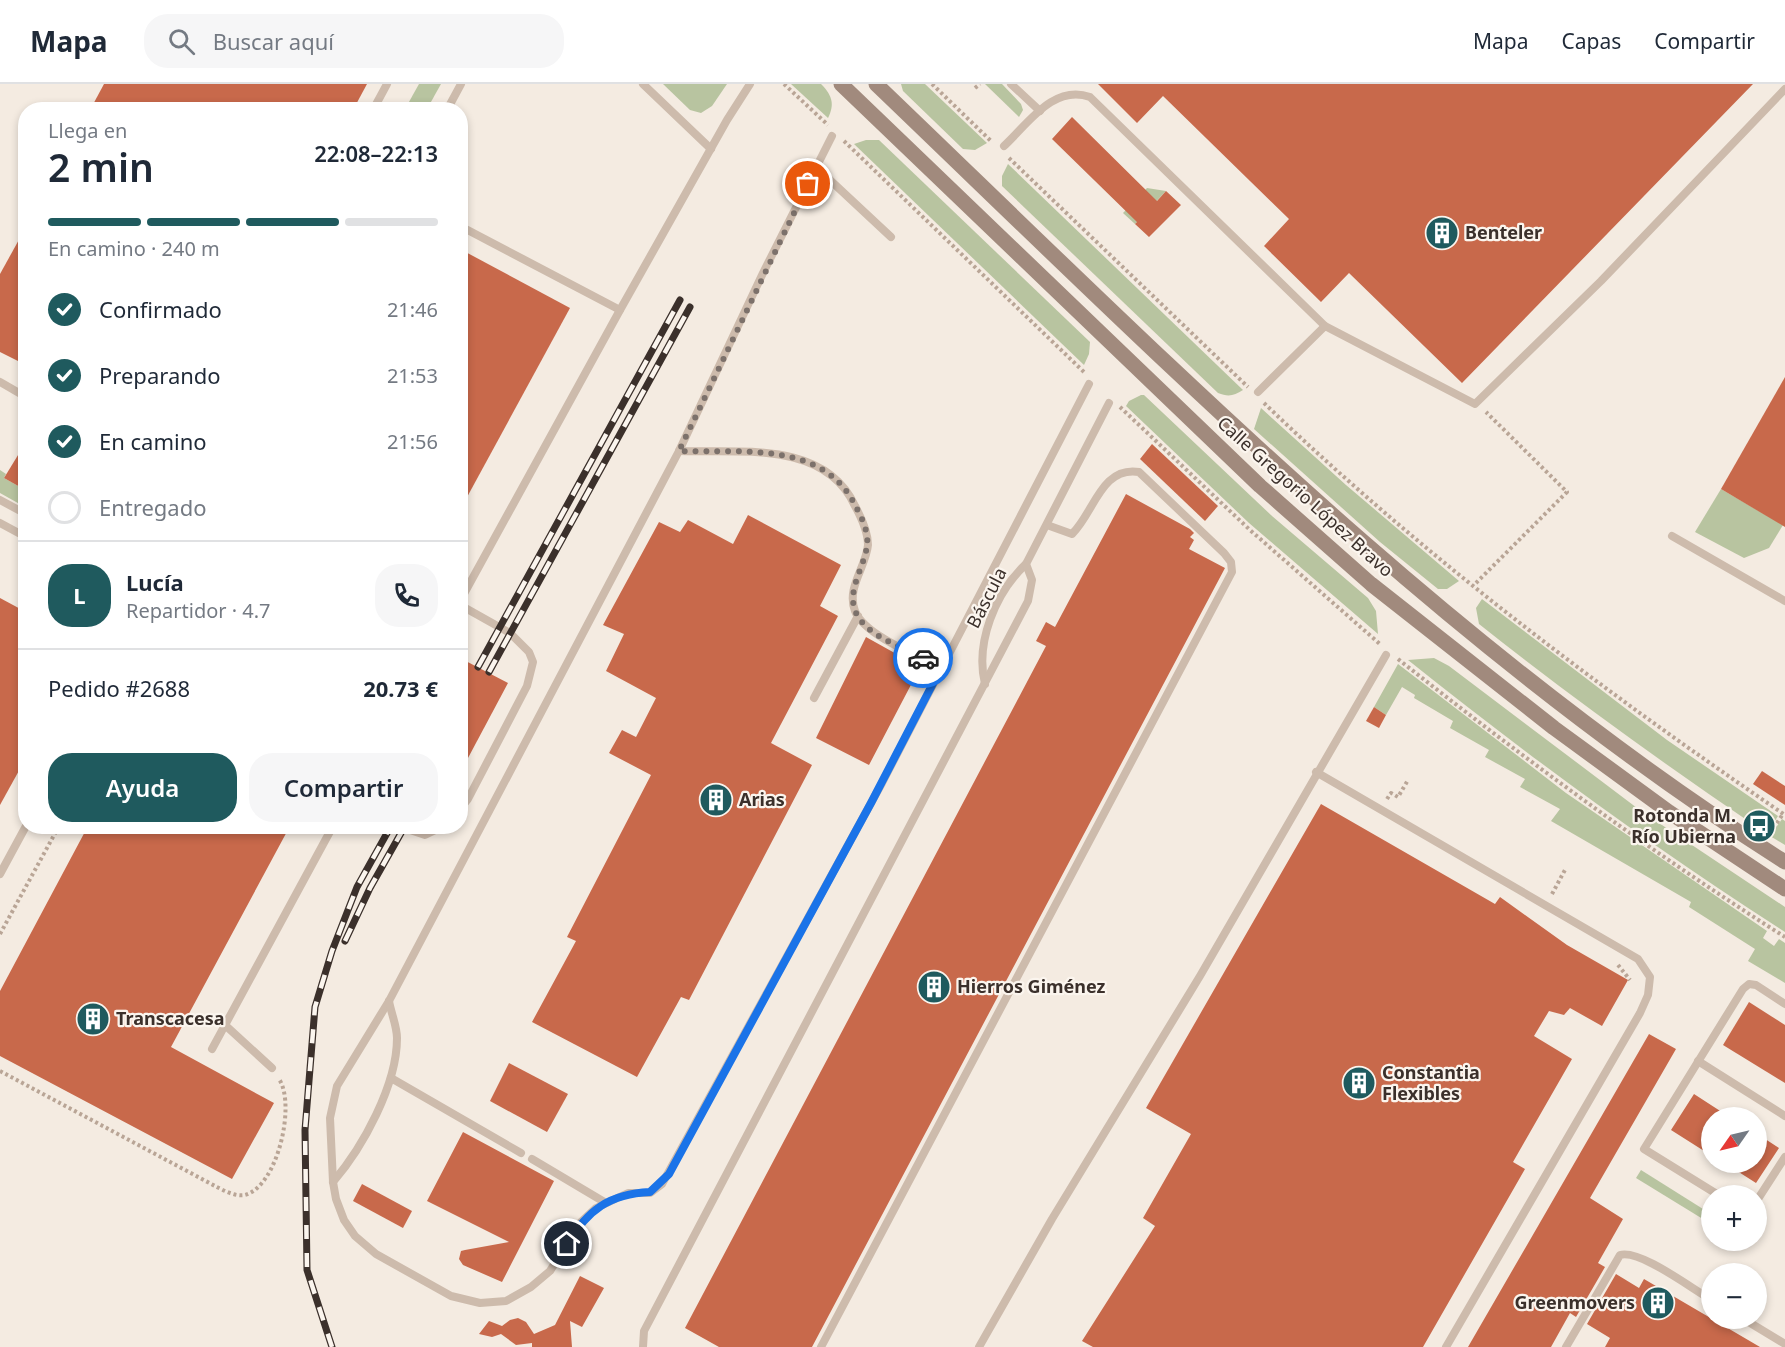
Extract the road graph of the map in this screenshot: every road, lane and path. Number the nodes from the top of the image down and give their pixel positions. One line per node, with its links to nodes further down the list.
1 (387, 84): 13 (lane)
2 (461, 84): 14 (lane)
3 (643, 84): 18 (lane)
4 (750, 84): 18 (lane)
5 (784, 84): 25 (path)
6 (841, 84): 59 (main road, Calle Gregorio López Bravo)
7 (876, 84): 57 (main road, Calle Gregorio López Bravo)
8 (932, 84): 27 (path)
9 (980, 84): 11 (path)
10 (1011, 84): 15 (lane)
11 (975, 88)
12 (1785, 89): 30 (lane)
13 (377, 102)
14 (451, 102)
15 (1040, 111): 17 (lane); 23 (lane)
16 (832, 136): 19 (lane)
17 (1004, 146)
18 (711, 149): 22 (lane)
19 (816, 167): 21 (lane); 31 (lane)
20 (468, 230): 22 (lane)
21 (891, 237)
22 (620, 310): 40 (lane)
23 (1325, 326): 27 (lane); 30 (lane)
24 (0, 382): 26 (lane)
25 (1090, 382): 47 (lane)
26 (18, 392)
27 (1256, 393)
28 (1262, 402): 52 (path)
29 (1113, 404): 35 (lane, Báscula); 46 (path)
30 (1475, 404): 39 (path)
31 (679, 451): 45 (lane); 64 (lane)
32 (0, 500): 33 (lane)
33 (18, 510)
34 (0, 523): 36 (lane)
35 (1047, 525): 38 (lane, Báscula); 84 (lane)
36 (18, 533)
37 (1672, 536): 42 (lane)
38 (1026, 564): 48 (lane); 48 (lane, Báscula)
39 (1476, 583)
40 (468, 588)
41 (1785, 591): 42 (lane)
42 (1775, 595): 43 (lane)
43 (1785, 601)
44 (468, 608): 51 (lane)
45 (858, 616): 47 (lane); 49 (lane)
46 (1389, 654): 50 (lane); 61 (path)
47 (941, 668): 79 (lane)
48 (985, 684): 83 (lane)
49 (814, 698)
50 (1316, 772): 85 (lane); 86 (lane)
51 (468, 799)
52 (1784, 814): 53 (path)
53 (1764, 829)
54 (22, 834): 58 (lane)
55 (55, 834): 60 (path)
56 (329, 834): 66 (lane)
57 (1785, 862)
58 (0, 874)
59 (1785, 889)
60 (0, 934)
61 (1785, 937)
62 (1612, 961): 63 (path)
63 (1630, 980)
64 (389, 1001): 71 (lane); 76 (lane)
65 (1785, 1004): 68 (lane)
66 (225, 1025): 67 (lane); 69 (lane)
67 (212, 1049)
68 (1698, 1061): 72 (lane); 77 (lane)
69 (272, 1068): 70 (path)
70 (0, 1071)
71 (391, 1078): 73 (lane); 76 (lane)
72 (1785, 1116)
73 (521, 1153)
74 (1785, 1157): 78 (lane)
75 (532, 1160): 79 (lane)
76 (333, 1182): 79 (lane)
77 (1702, 1185)
78 (1767, 1185)
79 (606, 1203)
80 (1701, 1293): 87 (lane)
81 (1760, 1329): 82 (lane)
82 (1785, 1344)
83 (643, 1347)
84 (821, 1347)
85 (979, 1347)
86 (1446, 1347)
87 (1566, 1347)

